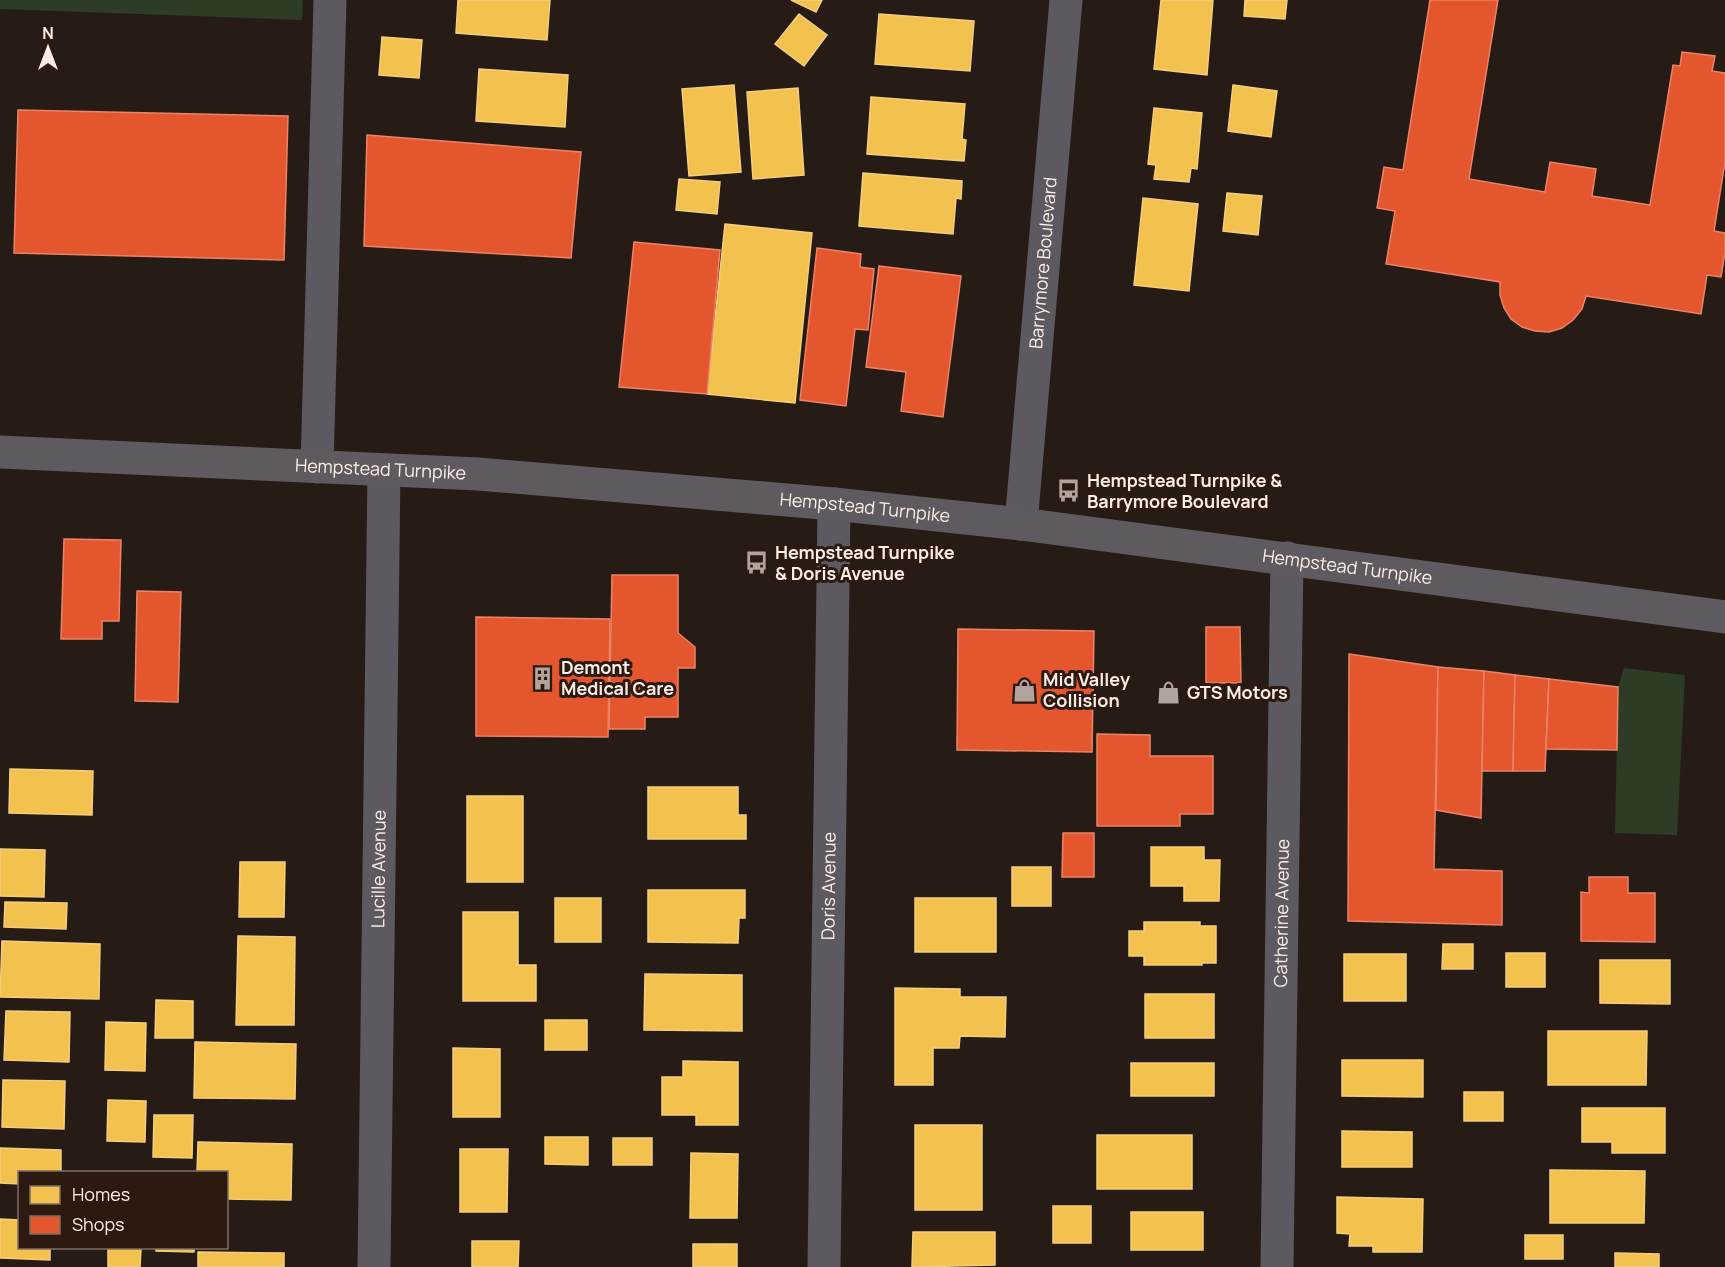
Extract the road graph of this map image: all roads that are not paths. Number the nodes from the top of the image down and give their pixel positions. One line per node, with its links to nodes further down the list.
1 (330, 0): 4 (street)
2 (1066, 0): 7 (street, Barrymore Boulevard)
3 (0, 452): 4 (main road, Hempstead Turnpike)
4 (317, 467): 5 (main road, Hempstead Turnpike)
5 (384, 471): 6 (main road, Hempstead Turnpike); 10 (street, Lucille Avenue)
6 (834, 504): 7 (main road, Hempstead Turnpike); 11 (street, Doris Avenue)
7 (1021, 524): 8 (main road, Hempstead Turnpike)
8 (1287, 558): 9 (main road, Hempstead Turnpike); 12 (street, Catherine Avenue)
9 (1725, 617)
10 (375, 1267)
11 (824, 1267)
12 (1277, 1267)

